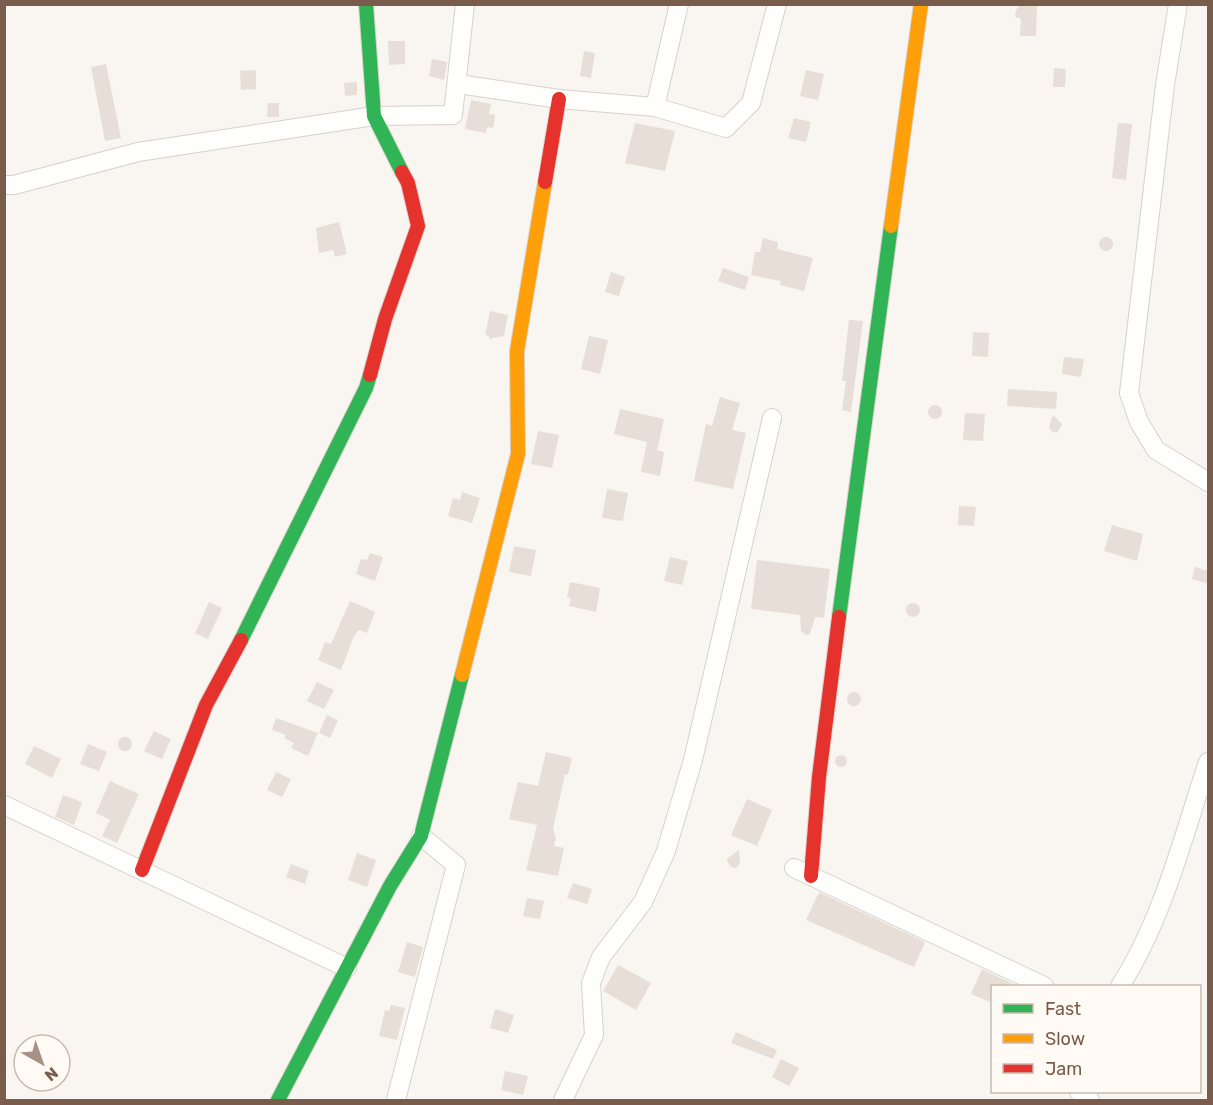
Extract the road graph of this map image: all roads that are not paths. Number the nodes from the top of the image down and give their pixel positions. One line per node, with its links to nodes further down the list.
1 (366, 4): 10 (street)
2 (465, 4): 7 (street)
3 (679, 4): 9 (street)
4 (777, 4): 9 (street)
5 (921, 4): 19 (street)
6 (1178, 4): 13 (street)
7 (458, 84): 8 (street); 10 (street)
8 (559, 99): 9 (street); 16 (street)
9 (655, 107)
10 (374, 116): 11 (street); 18 (street)
11 (4, 185)
12 (772, 418): 25 (street)
13 (1209, 482)
14 (1209, 762): 22 (street)
15 (4, 805): 18 (street)
16 (421, 836): 20 (street); 24 (street)
17 (794, 868): 19 (street)
18 (142, 870): 20 (street)
19 (811, 876): 21 (street)
20 (347, 968): 23 (street)
21 (1040, 985)
22 (1121, 985)
23 (278, 1101)
24 (396, 1101)
25 (563, 1101)

